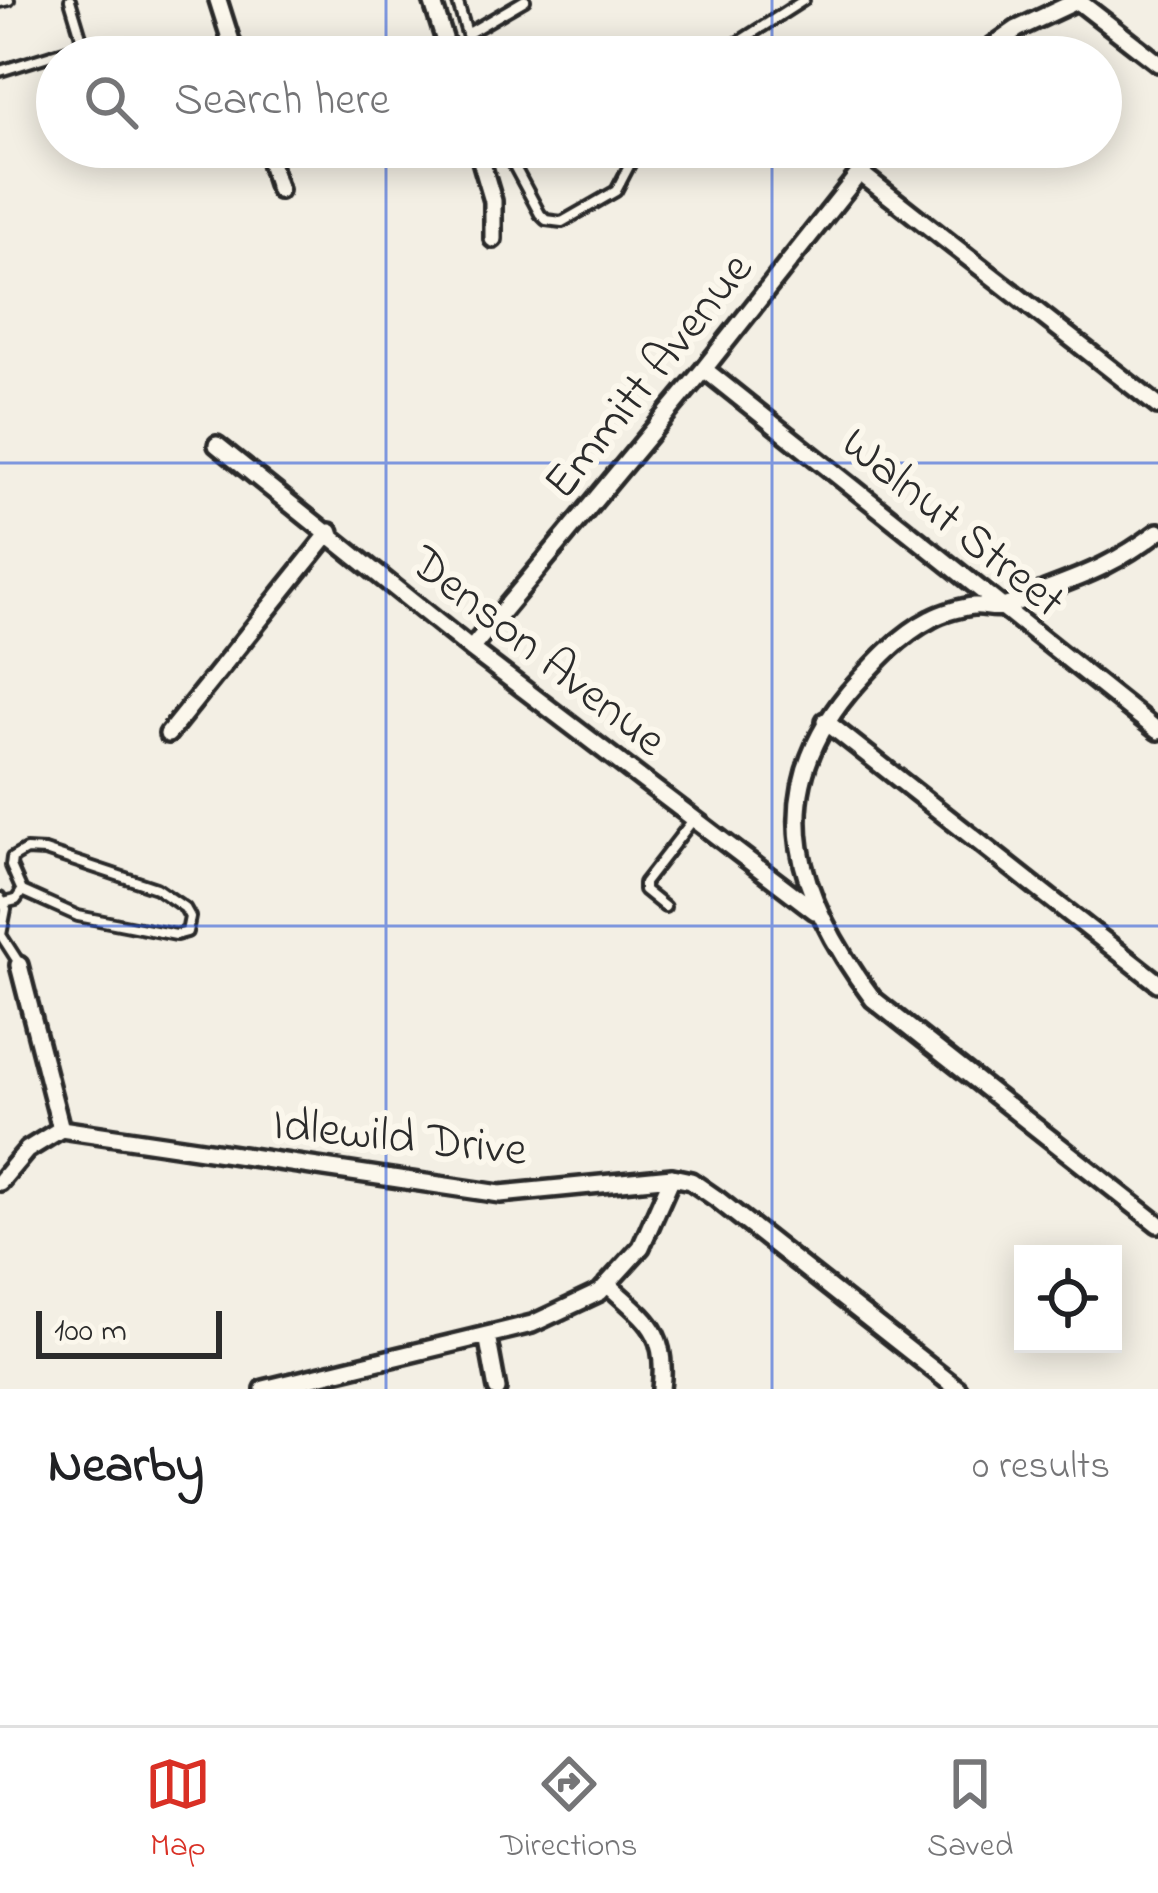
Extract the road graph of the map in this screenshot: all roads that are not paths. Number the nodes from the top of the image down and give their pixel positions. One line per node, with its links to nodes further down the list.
1 (9, 0): 9 (lane)
2 (70, 0): 11 (lane)
3 (218, 0): 12 (street)
4 (432, 0): 13 (street)
5 (458, 0): 10 (lane)
6 (525, 0): 10 (lane)
7 (804, 0): 14 (lane)
8 (1078, 0): 15 (street); 17 (street)
9 (0, 2)
10 (467, 34)
11 (81, 36)
12 (229, 36)
13 (443, 36)
14 (748, 36)
15 (1007, 36)
16 (36, 60): 18 (lane)
17 (1158, 63)
18 (0, 71)
19 (272, 168): 25 (street)
20 (483, 168): 26 (street)
21 (515, 168): 22 (lane)
22 (628, 168)
23 (863, 168): 24 (street, Emmitt Avenue)
24 (860, 172): 27 (street, Emmitt Avenue); 28 (street)
25 (279, 190)
26 (493, 238)
27 (704, 369): 32 (street, Walnut Street); 33 (street, Emmitt Avenue)
28 (1158, 406)
29 (217, 445): 30 (street, Denson Avenue)
30 (330, 532): 33 (street, Denson Avenue); 36 (street)
31 (1158, 532): 32 (street)
32 (1001, 608): 34 (street); 35 (street, Walnut Street)
33 (471, 649): 37 (street, Denson Avenue)
34 (826, 721): 41 (street); 44 (street)
35 (1158, 731)
36 (168, 734)
37 (694, 819): 40 (lane); 41 (street, Denson Avenue)
38 (22, 891): 38 (lane); 39 (lane)
39 (2, 900): 42 (lane)
40 (665, 907)
41 (817, 913): 48 (street)
42 (1, 935): 43 (lane)
43 (19, 964): 45 (street)
44 (1158, 982)
45 (61, 1129): 46 (street, Idlewild Drive); 47 (street)
46 (672, 1177): 49 (street); 54 (street)
47 (0, 1182)
48 (1158, 1224)
49 (608, 1284): 50 (street); 53 (street)
50 (487, 1335): 51 (street); 52 (street)
51 (264, 1389)
52 (497, 1389)
53 (661, 1389)
54 (958, 1389)

